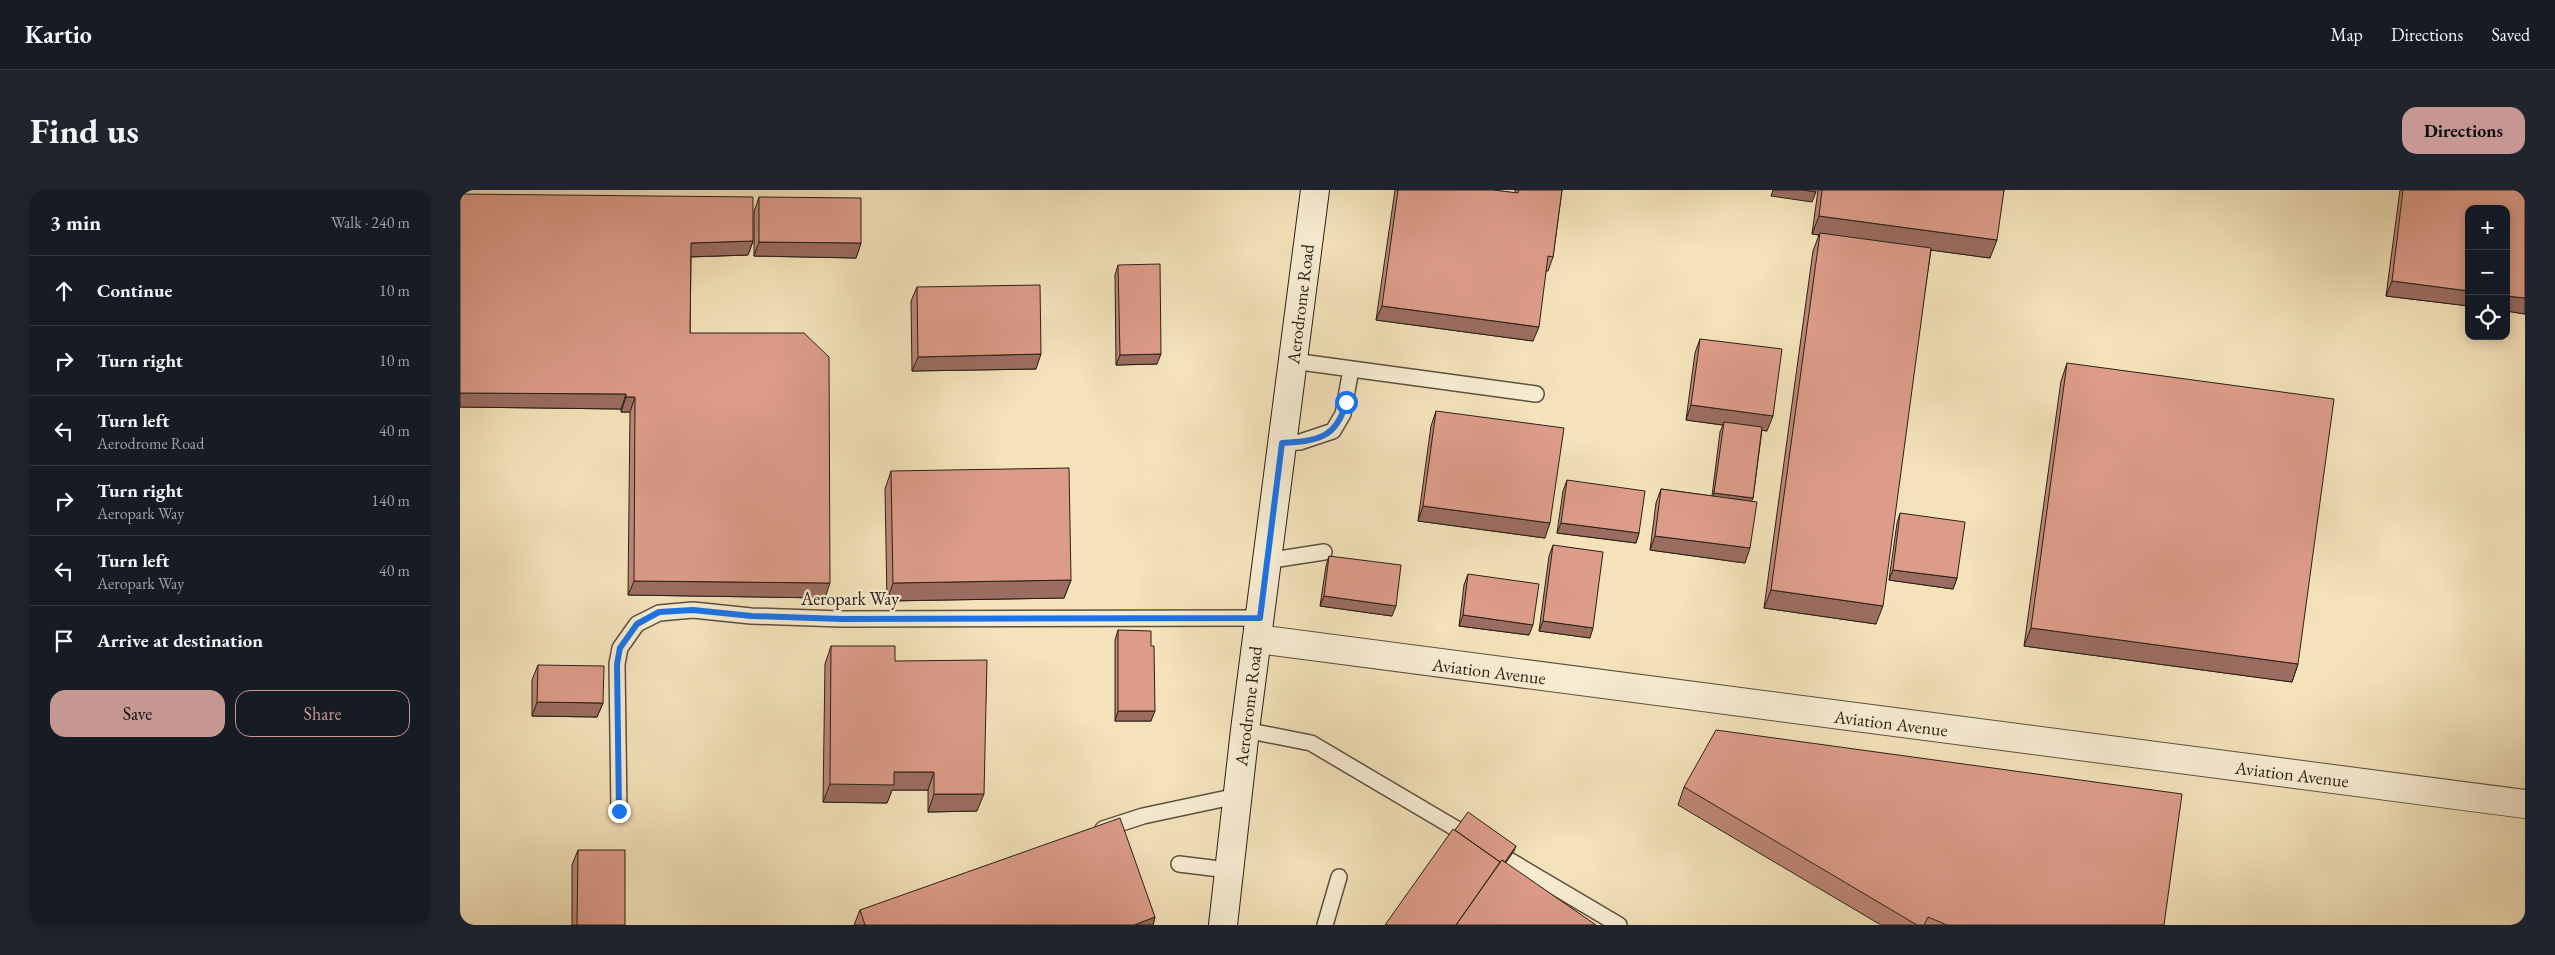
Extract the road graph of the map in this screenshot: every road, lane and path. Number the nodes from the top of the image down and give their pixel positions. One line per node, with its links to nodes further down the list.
1 (1310, 193): 2 (street, Aerodrome Road)
2 (1293, 361): 3 (lane); 5 (street, Aerodrome Road)
3 (1351, 369): 4 (lane); 5 (lane)
4 (1536, 394)
5 (1282, 443): 7 (street, Aerodrome Road)
6 (1324, 552): 7 (lane)
7 (1266, 561): 8 (street, Aerodrome Road)
8 (1258, 628): 9 (street, Aerodrome Road); 11 (street, Aviation Avenue); 12 (lane, Aeropark Way)
9 (1245, 730): 10 (street, Aerodrome Road); 19 (lane)
10 (1237, 796): 13 (lane); 15 (street, Aerodrome Road)
11 (2525, 804)
12 (619, 811)
13 (1088, 834)
14 (1179, 864): 15 (lane)
15 (1228, 870): 17 (street, Aerodrome Road)
16 (1339, 877): 18 (lane)
17 (1223, 925)
18 (1325, 925)
19 (1619, 925)

